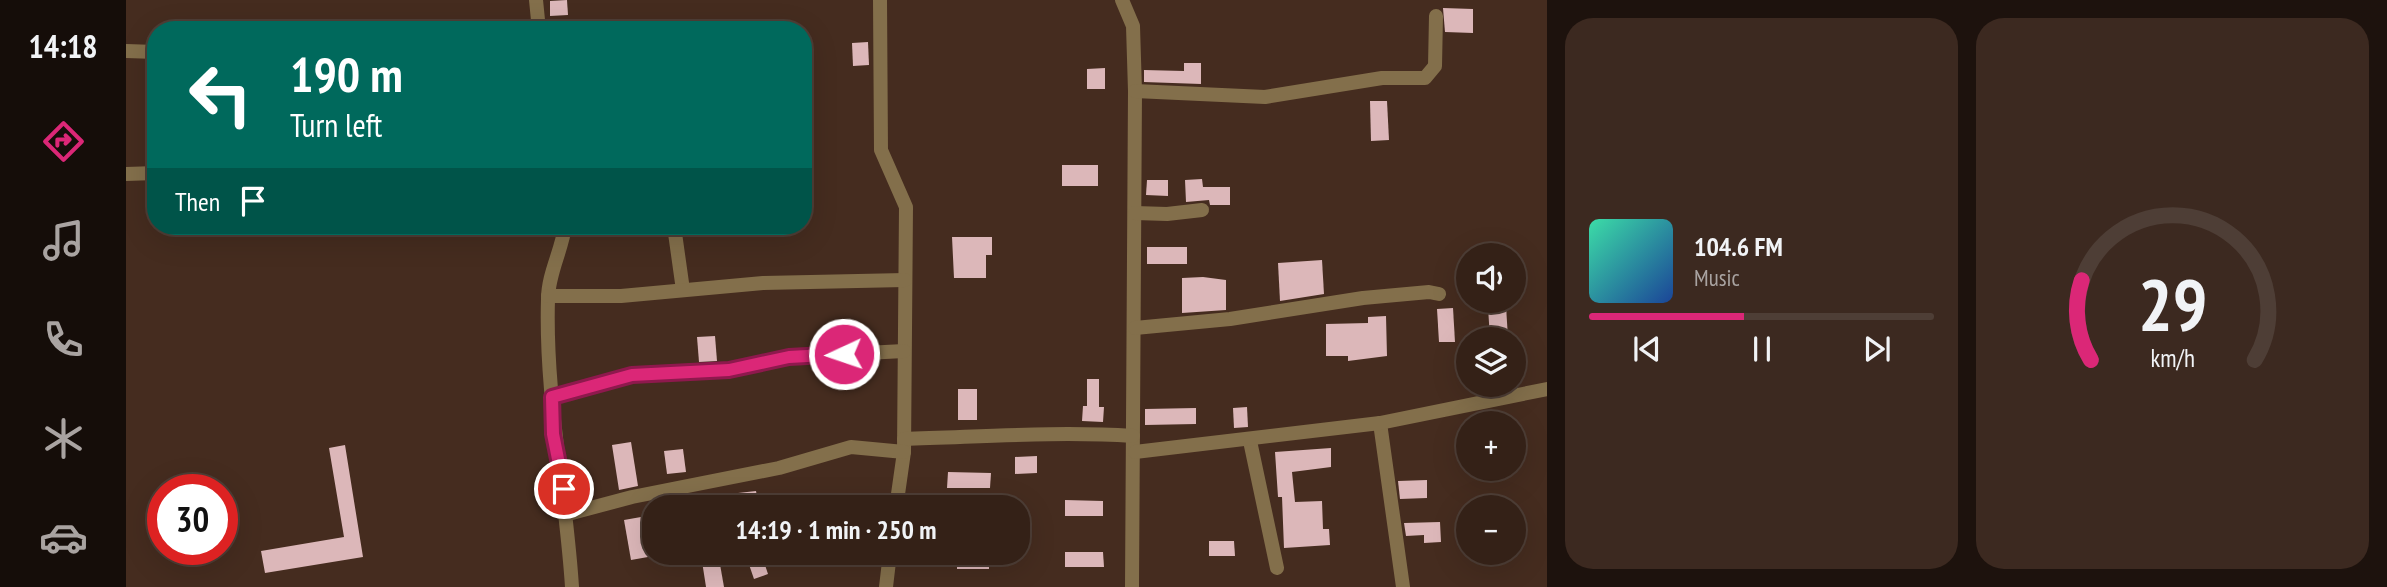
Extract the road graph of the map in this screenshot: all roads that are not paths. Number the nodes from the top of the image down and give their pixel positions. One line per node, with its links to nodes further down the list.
1 (536, 0): 5 (street)
2 (880, 0): 15 (street)
3 (1122, 0): 8 (street)
4 (1436, 16): 8 (street)
5 (538, 21)
6 (126, 51): 7 (street)
7 (147, 52)
8 (1135, 91): 12 (street)
9 (147, 173): 10 (street)
10 (126, 174)
11 (1202, 209): 12 (street)
12 (1135, 213): 19 (street)
13 (563, 235): 18 (street)
14 (675, 235): 16 (street)
15 (905, 280): 16 (street); 20 (street)
16 (683, 290): 18 (street)
17 (1439, 294): 19 (street)
18 (548, 296): 22 (street)
19 (1135, 328): 24 (street)
20 (904, 351): 22 (street); 26 (street)
21 (1547, 390): 23 (street)
22 (552, 397): 29 (street)
23 (1380, 423): 25 (street); 35 (street)
24 (1133, 436): 26 (street); 27 (street)
25 (1250, 440): 27 (street); 31 (street)
26 (904, 446): 28 (street); 29 (street)
27 (1135, 453): 34 (street)
28 (898, 495)
29 (568, 514): 32 (street)
30 (889, 565): 33 (street)
31 (1278, 568)
32 (572, 587)
33 (886, 587)
34 (1132, 587)
35 (1403, 587)

